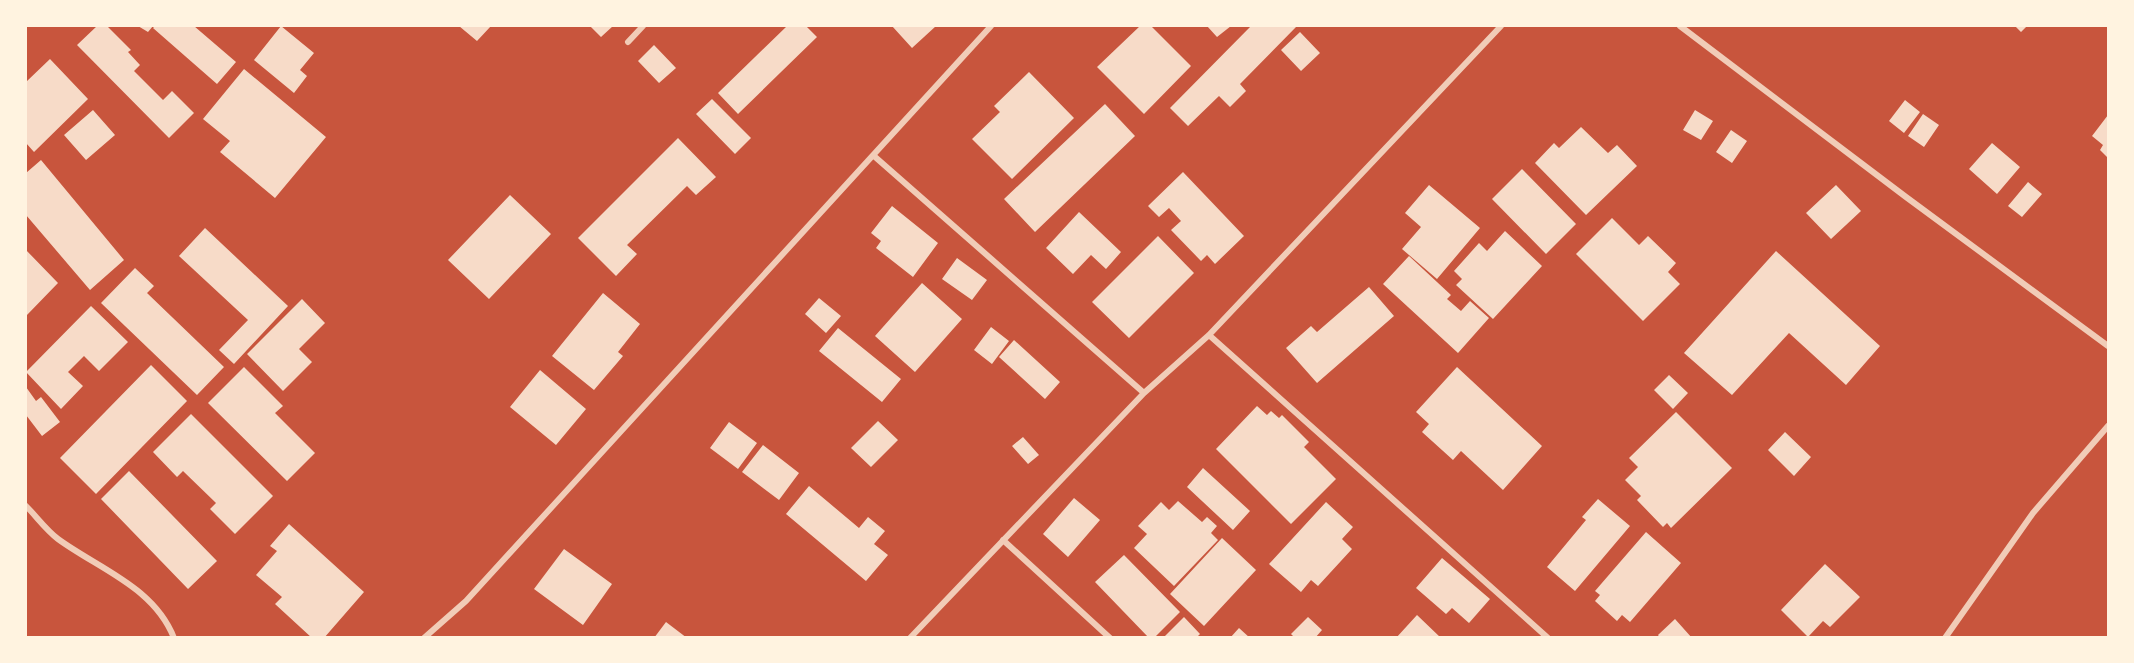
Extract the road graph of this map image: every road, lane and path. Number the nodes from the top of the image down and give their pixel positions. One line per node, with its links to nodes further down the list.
1 (643, 26): 5 (street)
2 (991, 26): 6 (street)
3 (1502, 26): 7 (street)
4 (1680, 26): 8 (street)
5 (628, 42)
6 (874, 156): 9 (street); 14 (street)
7 (1209, 335): 9 (street); 17 (street)
8 (2109, 346)
9 (1144, 393): 12 (street)
10 (2109, 426): 18 (street)
11 (26, 506): 13 (street)
12 (1003, 540): 15 (street); 16 (street)
13 (174, 638)
14 (424, 638)
15 (910, 638)
16 (1110, 638)
17 (1548, 638)
18 (1945, 638)

